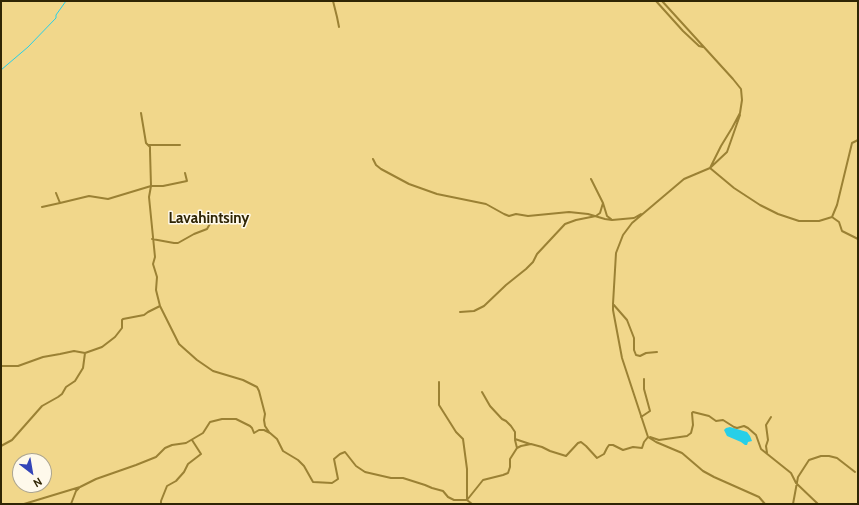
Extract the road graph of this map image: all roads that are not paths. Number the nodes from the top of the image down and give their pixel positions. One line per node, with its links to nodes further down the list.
1 (333, 1): 4 (street)
2 (656, 1): 5 (street)
3 (662, 1): 5 (street)
4 (339, 27)
5 (704, 47): 7 (street)
6 (141, 113): 9 (street)
7 (740, 113): 12 (street); 12 (street)
8 (858, 140): 22 (street)
9 (149, 145): 10 (street); 15 (street)
10 (180, 145)
11 (373, 159): 21 (street)
12 (710, 168): 20 (street); 22 (street)
13 (185, 173): 15 (street)
14 (591, 179): 18 (street)
15 (151, 186): 17 (street); 27 (street)
16 (56, 193): 17 (street)
17 (60, 203): 19 (street)
18 (603, 204): 21 (street); 24 (street)
19 (42, 207)
20 (644, 213): 23 (street); 26 (street)
21 (596, 216): 24 (street); 31 (street)
22 (832, 217): 28 (street)
23 (626, 219): 24 (street); 26 (street)
24 (612, 220)
25 (230, 221): 27 (street)
26 (632, 223): 29 (street)
27 (152, 239): 30 (street)
28 (858, 239)
29 (613, 304): 32 (street); 38 (street)
30 (160, 306): 33 (street); 40 (street)
31 (460, 312)
32 (657, 352)
33 (85, 353): 34 (street); 45 (street)
34 (1, 366)
35 (644, 379): 38 (street)
36 (439, 382): 51 (street)
37 (482, 392): 42 (street)
38 (641, 417): 41 (street)
39 (771, 417): 47 (street)
40 (270, 433): 43 (street); 51 (street)
41 (648, 437): 44 (street); 47 (street); 56 (street)
42 (515, 439): 44 (street); 46 (street)
43 (192, 440): 50 (street); 54 (street)
44 (531, 444): 46 (street)
45 (1, 446)
46 (517, 448): 51 (street)
47 (767, 453): 49 (street)
48 (855, 472): 49 (street)
49 (796, 483): 57 (street); 58 (street)
50 (80, 487): 52 (street); 53 (street)
51 (467, 500): 55 (street)
52 (24, 504)
53 (71, 504)
54 (161, 504)
55 (472, 504)
56 (765, 504)
57 (793, 504)
58 (818, 504)

